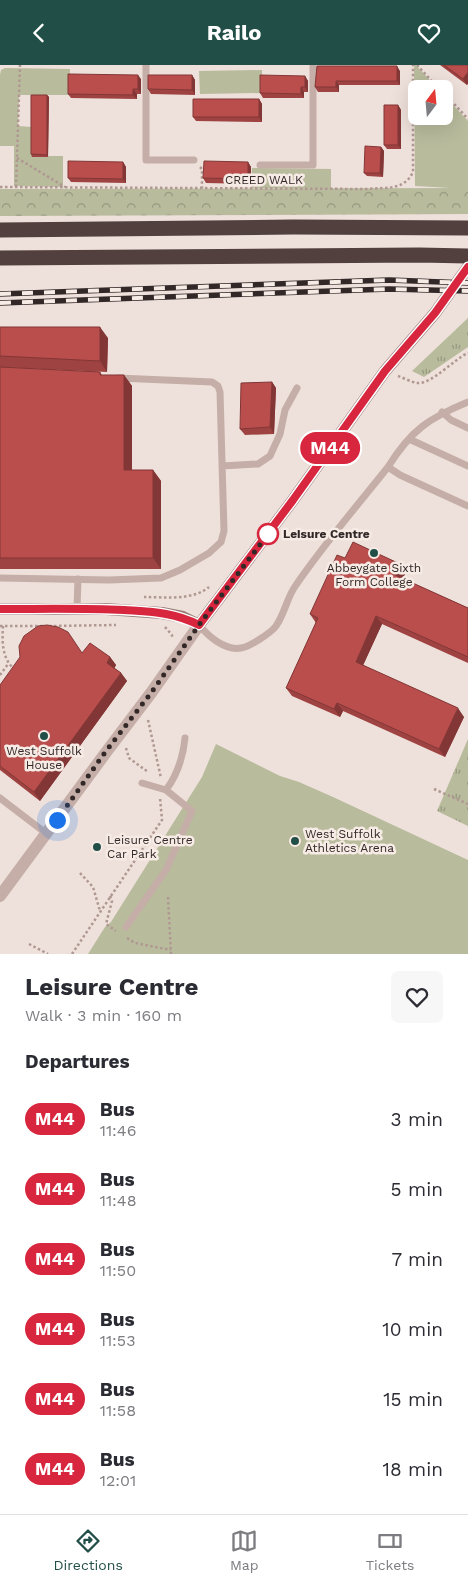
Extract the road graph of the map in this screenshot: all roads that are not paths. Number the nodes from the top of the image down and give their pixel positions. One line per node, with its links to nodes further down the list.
1 (146, 65): 3 (lane)
2 (313, 65): 4 (lane)
3 (194, 161)
4 (260, 165)
5 (468, 228): 6 (highway)
6 (0, 230)
7 (468, 256): 8 (highway)
8 (0, 258)
9 (468, 267): 24 (street)
10 (106, 377): 16 (lane)
11 (297, 388): 16 (lane)
12 (468, 402): 13 (lane)
13 (442, 412): 14 (lane); 15 (lane)
14 (468, 428)
15 (409, 439): 17 (lane); 18 (lane)
16 (222, 465): 21 (lane)
17 (468, 466)
18 (388, 467): 19 (lane); 24 (lane)
19 (468, 506)
20 (0, 578): 21 (lane)
21 (78, 579): 23 (lane)
22 (0, 609): 23 (street)
23 (77, 609): 24 (street)
24 (199, 625): 29 (street)
25 (185, 738): 27 (lane)
26 (142, 783): 27 (lane)
27 (163, 789): 31 (lane)
28 (0, 798): 29 (lane)
29 (47, 834): 30 (street)
30 (0, 896)
31 (126, 927)

